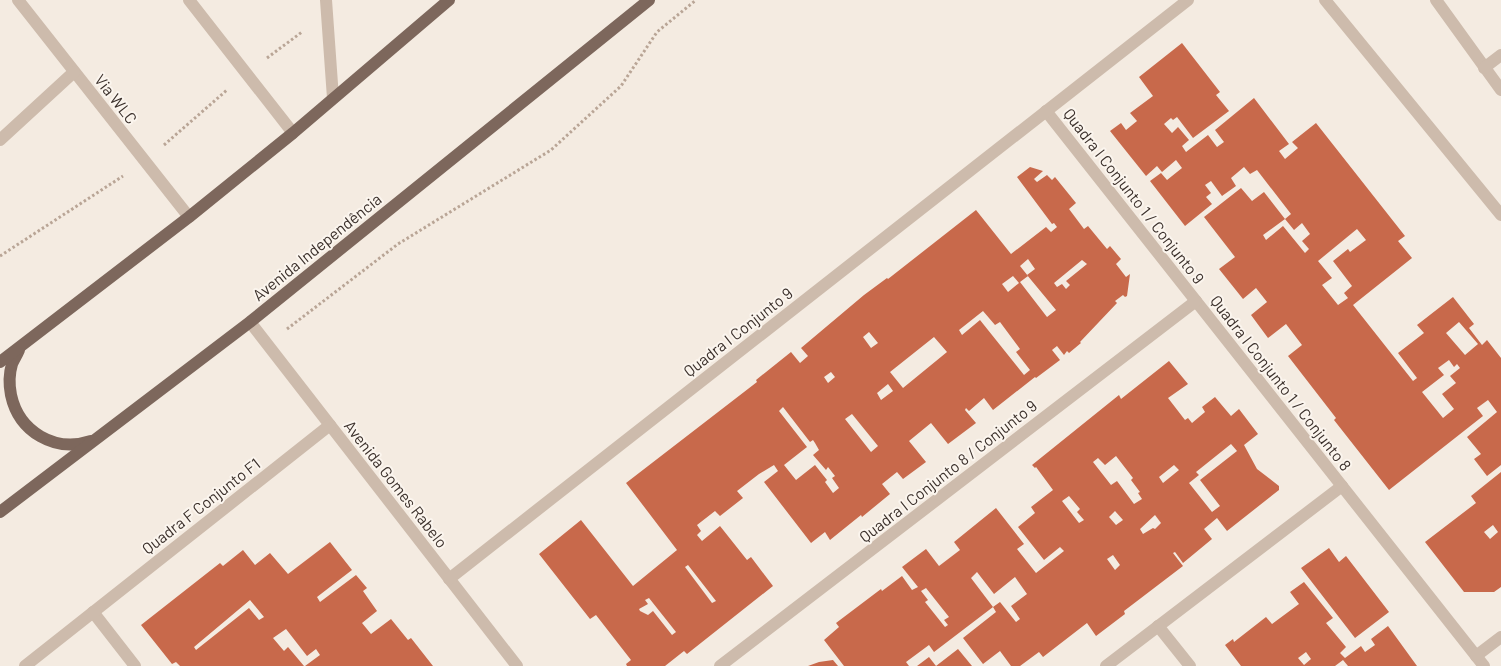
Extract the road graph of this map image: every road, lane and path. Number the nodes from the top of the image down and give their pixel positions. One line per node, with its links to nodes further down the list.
1 (18, 0): 13 (street, Via WLC)
2 (189, 0): 14 (street)
3 (326, 0): 10 (street)
4 (449, 0): 16 (main road)
5 (649, 0): 25 (main road, Avenida Independência)
6 (696, 0): 26 (path)
7 (1188, 0): 17 (street, Quadra I Conjunto 9)
8 (1325, 0): 21 (street)
9 (1436, 0): 12 (street)
10 (327, 13): 14 (path); 16 (street)
11 (1501, 55): 12 (street)
12 (1484, 68): 15 (street)
13 (74, 72): 19 (street); 20 (street, Via WLC)
14 (246, 74): 18 (street); 20 (path)
15 (1501, 90)
16 (333, 98): 18 (main road)
17 (1046, 111): 24 (street, Quadra I Conjunto 1 / Conjunto 9); 33 (street, Quadra I Conjunto 9)
18 (293, 133): 22 (main road)
19 (0, 140)
20 (145, 162): 22 (street, Via WLC); 23 (path)
21 (1501, 215)
22 (190, 217): 27 (main road)
23 (0, 256)
24 (1196, 301): 31 (street, Quadra I Conjunto 1 / Conjunto 8); 41 (street, Quadra I Conjunto 8 / Conjunto 9)
25 (250, 322): 26 (street, Avenida Gomes Rabelo); 30 (main road, Avenida Independência)
26 (267, 344): 29 (street, Avenida Gomes Rabelo)
27 (22, 346): 28 (main road); 30 (main road)
28 (0, 362)
29 (330, 426): 33 (street, Avenida Gomes Rabelo); 34 (street, Quadra F Conjunto F1)
30 (99, 438): 32 (main road, Avenida Independência)
31 (1342, 486): 35 (street); 37 (street, Quadra I Conjunto 1 / Conjunto 8)
32 (0, 512)
33 (449, 579): 40 (street, Avenida Gomes Rabelo)
34 (93, 612): 38 (street, Quadra F Conjunto F1); 39 (street)
35 (1158, 626): 42 (street); 43 (street)
36 (1501, 637): 37 (street)
37 (1480, 661)
38 (25, 666)
39 (135, 666)
40 (517, 666)
41 (720, 666)
42 (1106, 666)
43 (1190, 666)

